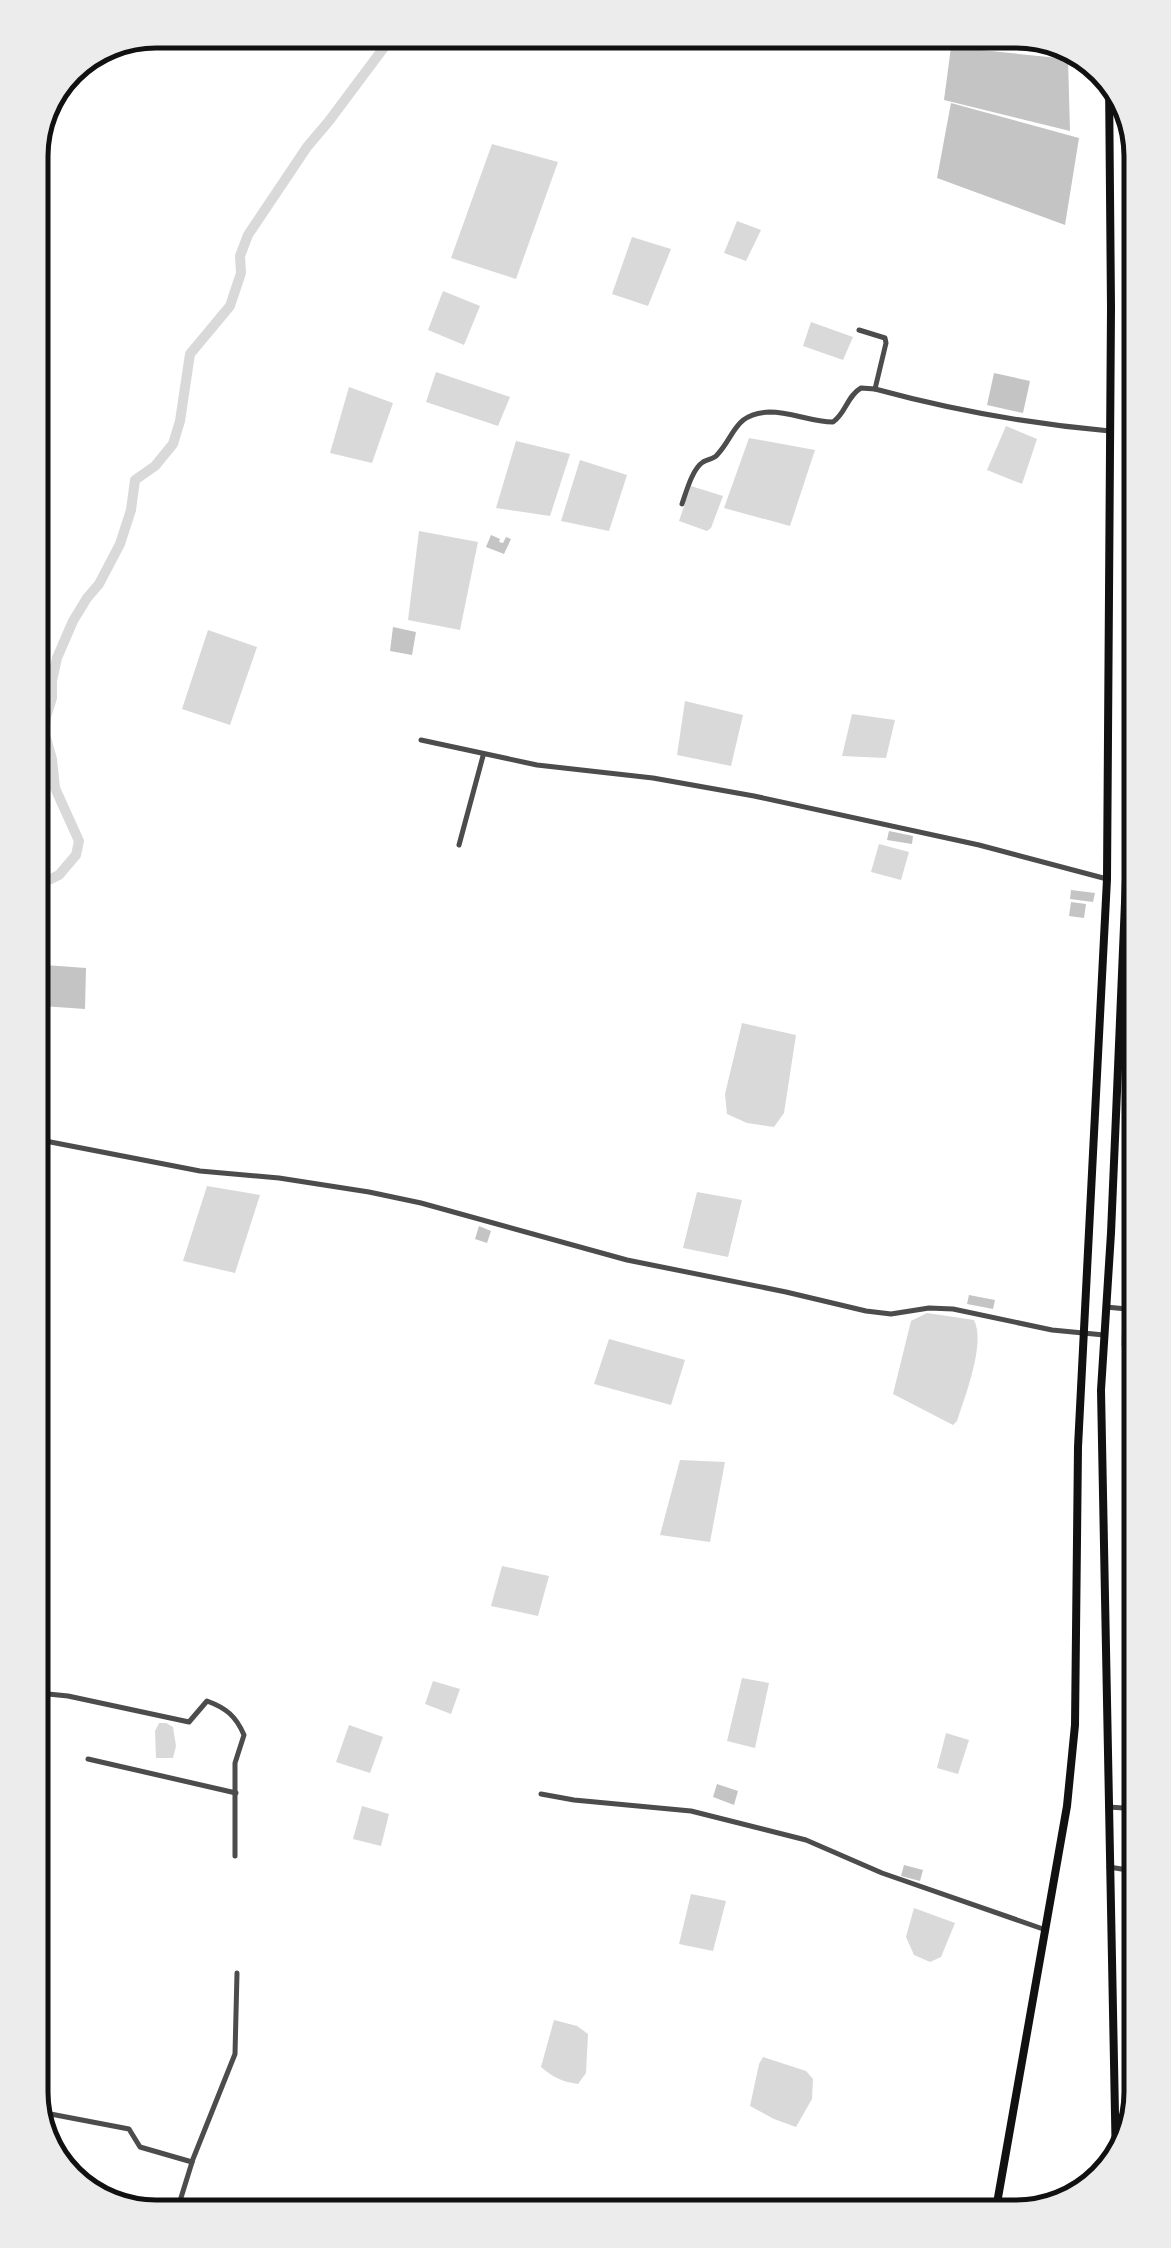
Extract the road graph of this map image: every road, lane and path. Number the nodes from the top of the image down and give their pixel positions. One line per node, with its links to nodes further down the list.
1 (1109, 101): 4 (highway)
2 (858, 330): 3 (street)
3 (875, 389): 4 (street); 5 (street)
4 (1110, 431): 9 (highway)
5 (682, 504)
6 (421, 740): 7 (street)
7 (484, 755): 8 (street); 9 (street)
8 (459, 845)
9 (1107, 879): 14 (highway)
10 (1124, 991): 12 (highway)
11 (48, 1142): 14 (street)
12 (1106, 1306): 13 (street); 15 (highway)
13 (1124, 1308)
14 (1085, 1335): 15 (street); 17 (highway)
15 (1104, 1335): 16 (highway)
16 (1102, 1468): 17 (highway); 22 (highway)
17 (1078, 1469): 27 (highway)
18 (48, 1694): 20 (street)
19 (88, 1759): 20 (street)
20 (236, 1793): 24 (street)
21 (541, 1794): 27 (street)
22 (1108, 1807): 23 (street); 25 (highway)
23 (1124, 1808)
24 (235, 1856)
25 (1109, 1867): 26 (street); 30 (highway)
26 (1124, 1869)
27 (1046, 1930): 33 (highway)
28 (238, 1973): 31 (street)
29 (50, 2114): 31 (street)
30 (1115, 2132)
31 (192, 2162): 32 (street)
32 (180, 2200)
33 (998, 2200)

